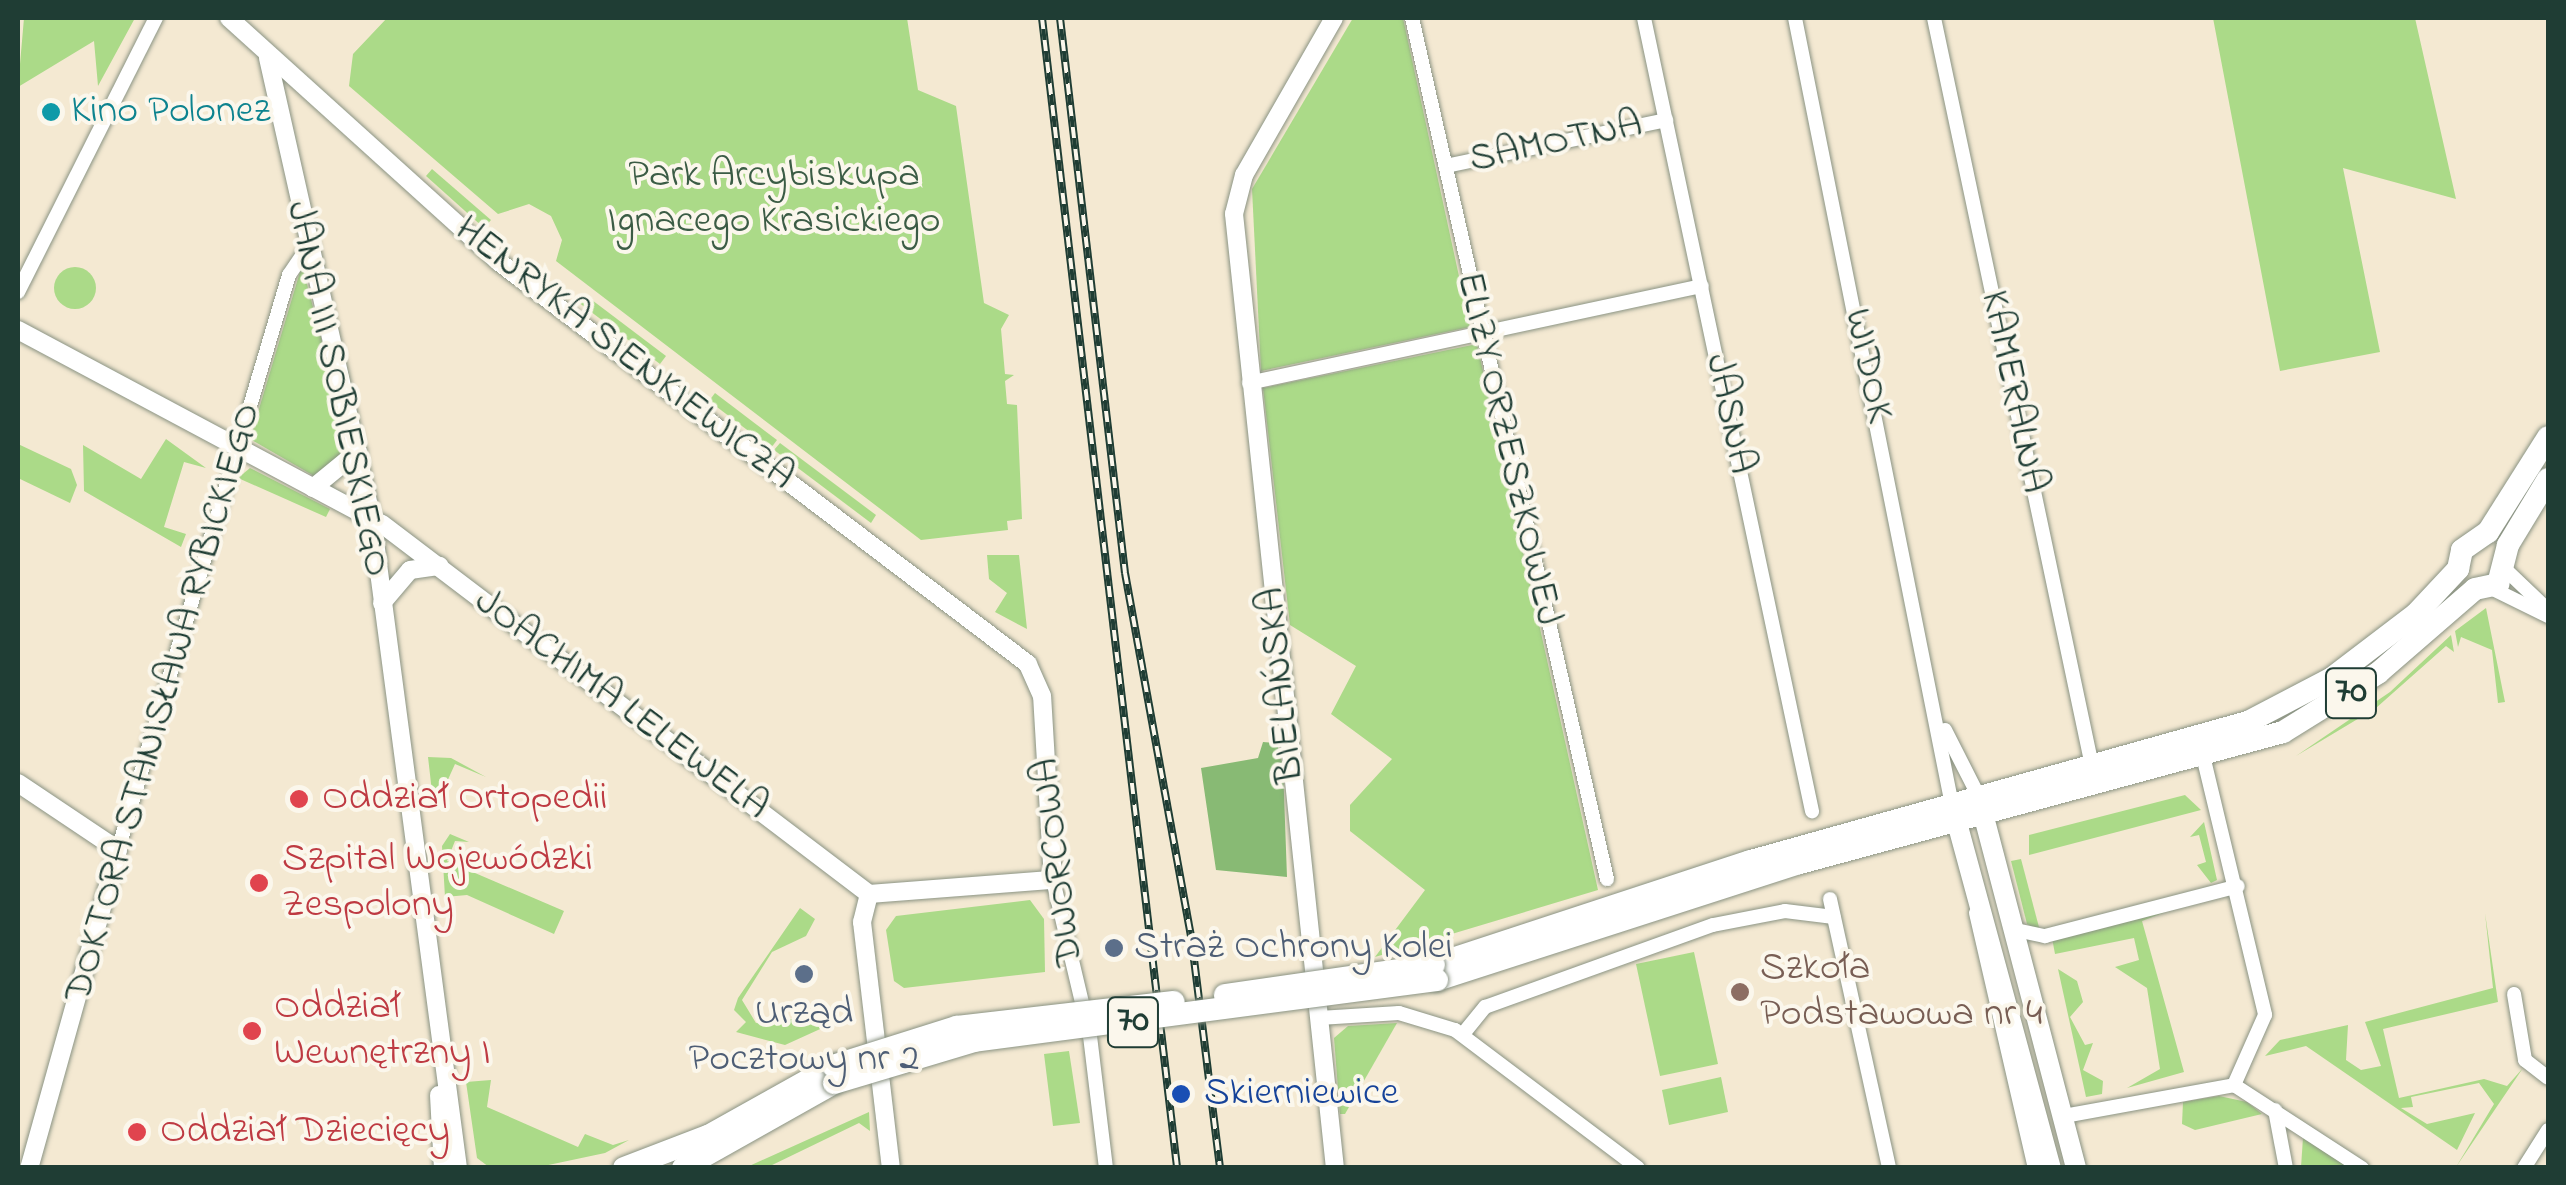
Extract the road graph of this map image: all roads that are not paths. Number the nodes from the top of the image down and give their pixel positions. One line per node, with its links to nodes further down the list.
1 (156, 18): 13 (street)
2 (229, 18): 8 (street, HENRYKA SIENKIEWICZA)
3 (1334, 18): 16 (street, BIELAŃSKA)
4 (1412, 18): 10 (street, ELIZY ORZESZKOWEJ)
5 (1644, 18): 9 (street, JASNA)
6 (1795, 18): 31 (street, WIDOK)
7 (1934, 18): 34 (street, KAMERALNA)
8 (268, 58): 11 (street, JANA III SOBIESKIEGO); 30 (street, HENRYKA SIENKIEWICZA)
9 (1666, 120): 10 (street, SAMOTNA); 12 (street, JASNA)
10 (1446, 166): 15 (street, ELIZY ORZESZKOWEJ)
11 (310, 244): 18 (street, DOKTORA STANISŁAWA RYBICKIEGO); 19 (street, JANA III SOBIESKIEGO)
12 (1702, 286): 15 (street); 37 (street, JASNA)
13 (18, 292)
14 (18, 330): 18 (street, JOACHIMA LELEWELA)
15 (1481, 335): 16 (street); 40 (street, ELIZY ORZESZKOWEJ)
16 (1248, 383): 49 (street, BIELAŃSKA)
17 (2548, 437): 23 (main road)
18 (237, 448): 21 (street, JOACHIMA LELEWELA); 39 (street, DOKTORA STANISŁAWA RYBICKIEGO)
19 (358, 452): 21 (street); 22 (street, JANA III SOBIESKIEGO)
20 (2548, 480): 24 (main road)
21 (312, 488): 22 (street, JOACHIMA LELEWELA)
22 (372, 519): 25 (street, JOACHIMA LELEWELA); 28 (street, JANA III SOBIESKIEGO)
23 (2480, 540): 24 (main road); 26 (main road)
24 (2506, 562): 27 (main road); 29 (street)
25 (440, 566): 28 (street); 43 (street, JOACHIMA LELEWELA)
26 (2458, 570): 27 (main road); 32 (main road, 70)
27 (2483, 588): 29 (street); 33 (main road, 70)
28 (382, 603): 52 (street, JANA III SOBIESKIEGO)
29 (2548, 613)
30 (1035, 673): 41 (street, DWORCOWA)
31 (1939, 715): 36 (street, WIDOK); 38 (street, WIDOK)
32 (2216, 733): 33 (street); 34 (main road, 70)
33 (2204, 760): 36 (main road, 70); 42 (street)
34 (2092, 766): 36 (main road, 70)
35 (18, 783): 39 (street)
36 (1982, 806): 38 (main road, 70); 47 (main road, WIDOK)
37 (1812, 811)
38 (1955, 814): 44 (main road, WIDOK); 57 (main road, 70, bridge)
39 (118, 850): 58 (street, DOKTORA STANISŁAWA RYBICKIEGO)
40 (1607, 879)
41 (1053, 880): 43 (street); 64 (street, DWORCOWA)
42 (2238, 886): 47 (street); 53 (street)
43 (868, 894): 63 (street)
44 (1980, 898): 68 (street, WIDOK); 69 (main road, WIDOK)
45 (1830, 899): 46 (street)
46 (1834, 917): 50 (street); 67 (street)
47 (2016, 930): 55 (main road, WIDOK)
48 (2514, 994): 51 (street)
49 (1319, 1018): 50 (street); 65 (street, BIELAŃSKA)
50 (1463, 1034): 66 (street)
51 (2548, 1078)
52 (441, 1080): 59 (street, JANA III SOBIESKIEGO); 60 (street, JANA III SOBIESKIEGO)
53 (2234, 1085): 54 (street); 55 (street)
54 (2275, 1110): 71 (street); 72 (street)
55 (2064, 1116): 70 (main road, WIDOK)
56 (2548, 1130): 73 (street)
57 (712, 1144): 61 (main road, 70); 62 (main road, 70)
58 (28, 1168)
59 (443, 1168)
60 (458, 1168)
61 (624, 1168)
62 (683, 1168)
63 (891, 1168)
64 (1106, 1168)
65 (1335, 1168)
66 (1638, 1168)
67 (1890, 1168)
68 (2035, 1168)
69 (2051, 1168)
70 (2076, 1168)
71 (2286, 1168)
72 (2362, 1168)
73 (2524, 1168)

